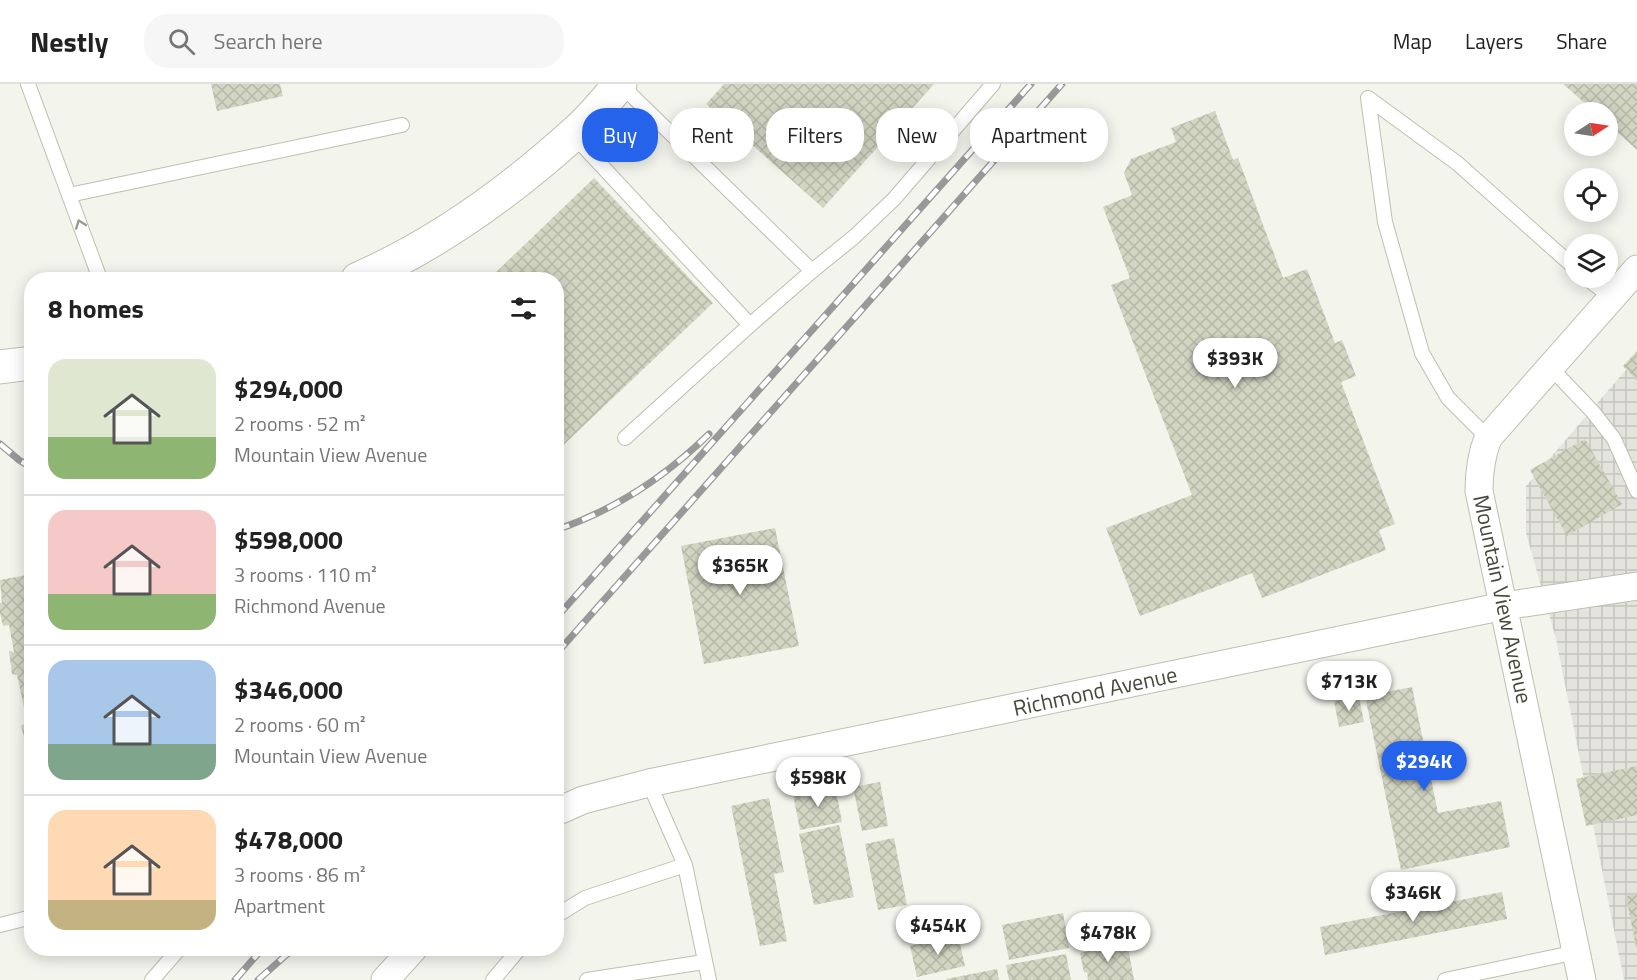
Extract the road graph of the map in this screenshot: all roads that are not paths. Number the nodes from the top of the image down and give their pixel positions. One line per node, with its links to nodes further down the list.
1 (28, 84): 6 (lane)
2 (620, 84): 5 (street); 9 (lane)
3 (993, 84): 9 (lane)
4 (402, 125): 6 (lane)
5 (573, 135): 11 (street); 14 (lane)
6 (69, 195): 10 (lane, one-way to 6)
7 (1564, 258): 19 (lane)
8 (1637, 269): 13 (street, Mountain View Avenue)
9 (812, 271): 14 (lane)
10 (97, 272)
11 (372, 272)
12 (1600, 288): 13 (lane)
13 (1612, 297): 17 (street, Mountain View Avenue)
14 (750, 325): 18 (lane)
15 (24, 364): 16 (street)
16 (0, 368)
17 (1550, 368): 19 (street, Mountain View Avenue); 20 (lane)
18 (625, 438)
19 (1488, 438): 22 (street, Mountain View Avenue)
20 (1637, 491)
21 (1637, 586): 22 (street, Richmond Avenue)
22 (1504, 606): 23 (street, Richmond Avenue); 29 (street, Mountain View Avenue)
23 (649, 783): 24 (street, Richmond Avenue); 25 (lane)
24 (564, 808)
25 (685, 865): 26 (lane); 33 (lane)
26 (564, 911)
27 (24, 919): 28 (lane)
28 (0, 925)
29 (1577, 952): 39 (lane); 40 (street, Mountain View Avenue)
30 (173, 956): 34 (lane)
31 (407, 956): 35 (street)
32 (513, 956): 36 (lane)
33 (704, 962): 37 (lane); 38 (lane)
34 (152, 980)
35 (385, 980)
36 (493, 980)
37 (587, 980)
38 (709, 980)
39 (1445, 980)
40 (1582, 980)

